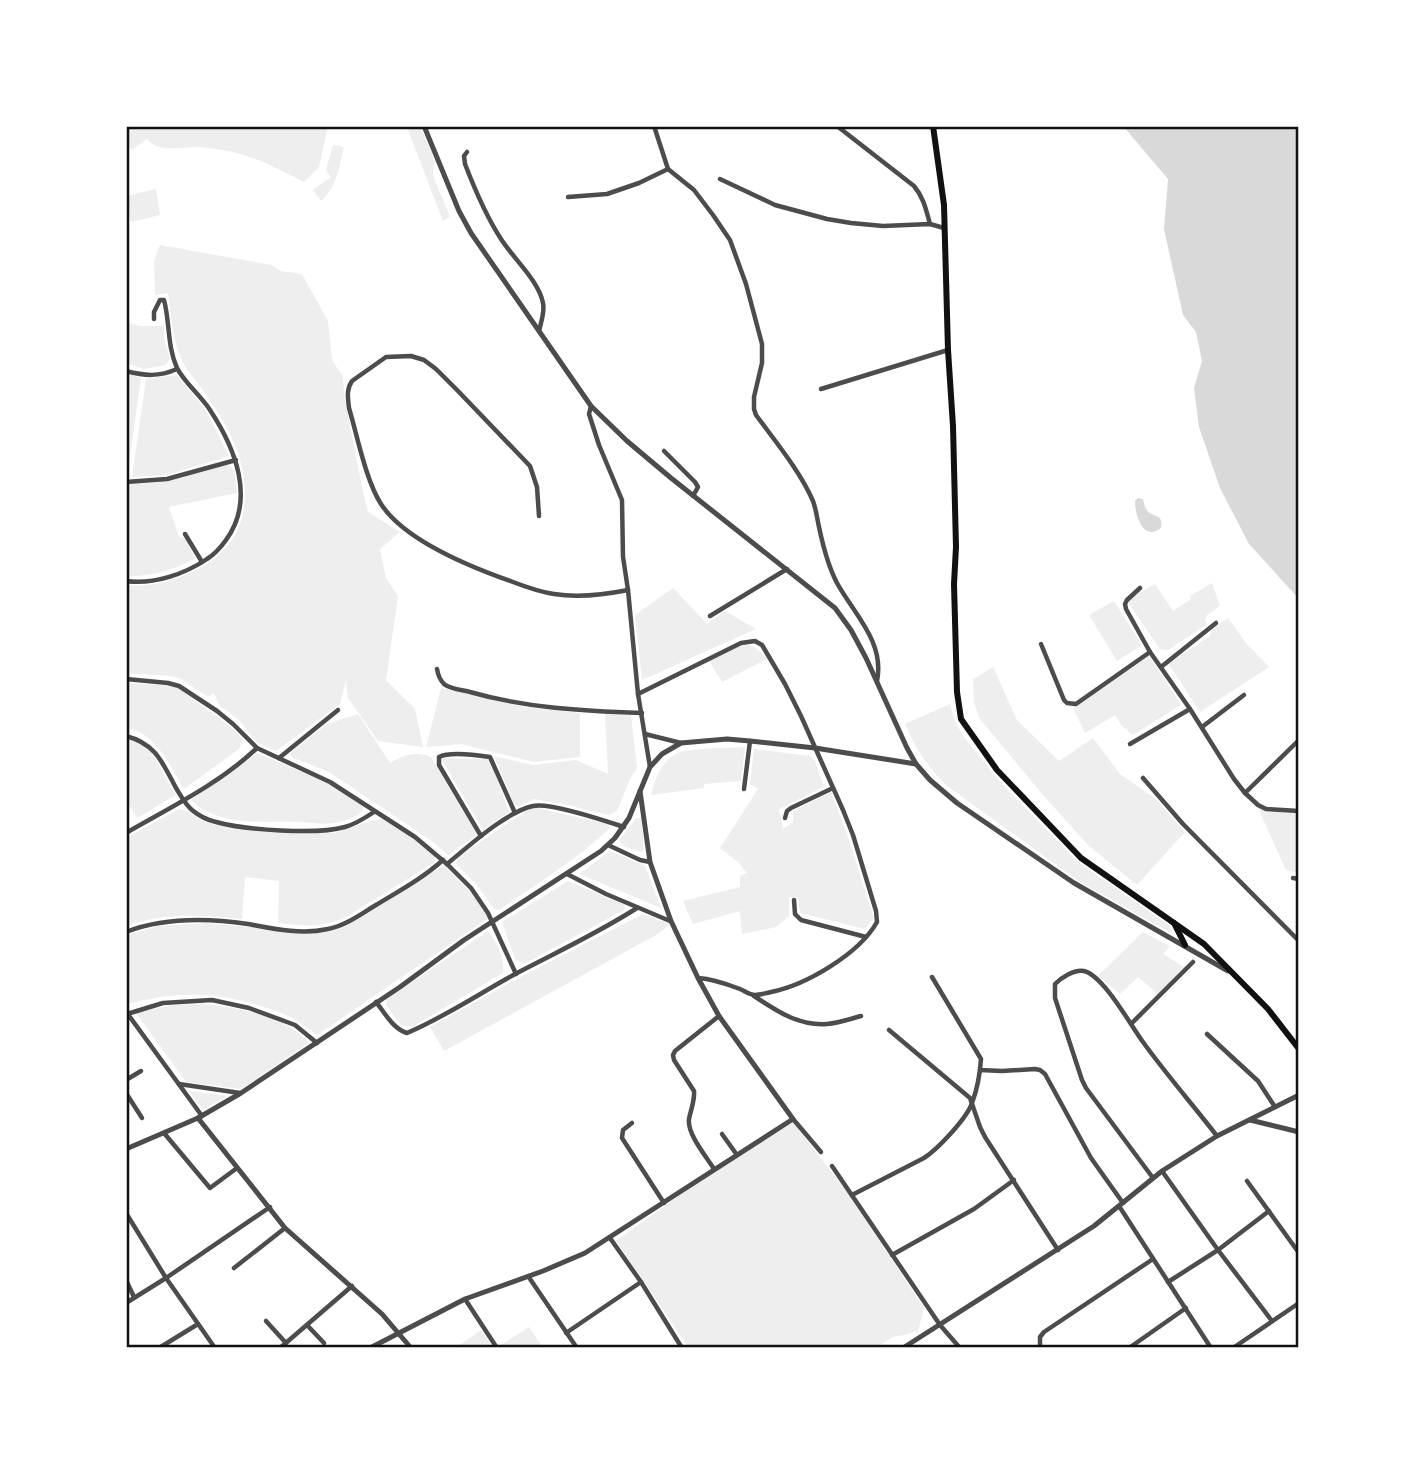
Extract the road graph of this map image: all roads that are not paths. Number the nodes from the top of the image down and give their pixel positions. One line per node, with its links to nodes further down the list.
1 (654, 126): 6 (street)
2 (838, 126): 9 (street)
3 (933, 126): 10 (main road)
4 (426, 127): 12 (street)
5 (467, 152): 12 (street)
6 (668, 169): 8 (street); 36 (street)
7 (720, 179): 9 (street)
8 (568, 197)
9 (930, 224): 10 (street)
10 (944, 228): 13 (main road)
11 (154, 319): 14 (street)
12 (540, 331): 17 (street)
13 (948, 350): 16 (street); 77 (main road)
14 (177, 369): 15 (street); 19 (street)
15 (126, 371)
16 (821, 389)
17 (591, 406): 21 (street); 28 (street)
18 (664, 451): 21 (street)
19 (236, 460): 20 (street); 24 (street)
20 (126, 482)
21 (693, 496): 25 (street)
22 (539, 516): 28 (street)
23 (185, 534): 24 (street)
24 (202, 562): 26 (street)
25 (787, 569): 29 (street); 36 (street)
26 (126, 581)
27 (1140, 588): 32 (street)
28 (628, 590): 37 (street)
29 (710, 616)
30 (1216, 623): 33 (street)
31 (1041, 644): 32 (street)
32 (1150, 652): 33 (street)
33 (1161, 667): 40 (street)
34 (437, 670): 41 (street)
35 (126, 679): 49 (street)
36 (876, 682): 52 (street)
37 (638, 694): 41 (street); 50 (street)
38 (1244, 695): 42 (street)
39 (338, 709): 51 (street)
40 (1190, 709): 42 (street); 48 (street)
41 (642, 713): 43 (street)
42 (1202, 727): 58 (street)
43 (645, 734): 47 (street); 53 (street)
44 (126, 736): 59 (street)
45 (1299, 740): 58 (street)
46 (750, 741): 47 (street); 50 (street); 57 (street)
47 (681, 743): 53 (street)
48 (1130, 744)
49 (257, 748): 51 (street); 59 (street)
50 (815, 748): 52 (street); 56 (street)
51 (279, 758): 61 (street)
52 (916, 764): 81 (street)
53 (650, 767): 55 (street)
54 (1143, 778): 80 (street)
55 (640, 788): 64 (street); 69 (street)
56 (832, 788): 63 (street); 79 (street)
57 (744, 789)
58 (1245, 793): 60 (street)
59 (183, 801): 61 (street); 65 (street)
60 (1299, 811)
61 (374, 812): 68 (street)
62 (515, 813): 64 (street); 66 (street); 66 (street)
63 (785, 818)
64 (624, 827): 67 (street)
65 (126, 833)
66 (481, 836): 68 (street)
67 (607, 845): 69 (street); 70 (street)
68 (445, 862): 76 (street); 78 (street)
69 (650, 862): 75 (street)
70 (567, 874): 74 (street); 76 (street)
71 (1293, 878): 72 (street)
72 (1299, 880)
73 (794, 900): 79 (street)
74 (636, 908): 75 (street); 83 (street)
75 (671, 921): 86 (street)
76 (492, 922): 83 (street); 88 (street)
77 (1173, 922): 81 (main road); 84 (main road)
78 (126, 932)
79 (866, 937): 87 (street)
80 (1299, 942)
81 (1185, 945): 84 (street)
82 (1193, 962): 92 (street)
83 (516, 974): 88 (street)
84 (1233, 975): 96 (main road)
85 (932, 977): 97 (street)
86 (698, 978): 87 (street); 90 (street)
87 (753, 996): 91 (street)
88 (376, 1002): 95 (street)
89 (126, 1013): 95 (street); 100 (street)
90 (719, 1016): 108 (street); 120 (street)
91 (861, 1016)
92 (1132, 1024): 114 (street); 122 (street)
93 (890, 1030): 104 (street)
94 (1207, 1034): 105 (street)
95 (317, 1043): 102 (street)
96 (1299, 1049)
97 (980, 1070): 104 (street); 127 (street)
98 (141, 1071): 99 (street)
99 (126, 1080)
100 (178, 1084): 102 (street); 106 (street)
101 (126, 1093): 107 (street)
102 (241, 1093): 106 (street)
103 (1299, 1095): 105 (street)
104 (972, 1105): 123 (street); 125 (street)
105 (1275, 1107): 109 (street)
106 (200, 1117): 112 (street); 119 (street)
107 (142, 1118)
108 (793, 1119): 116 (street); 117 (street)
109 (1250, 1120): 111 (street); 114 (street)
110 (632, 1123): 126 (street)
111 (1299, 1132)
112 (164, 1133): 115 (street); 119 (street)
113 (722, 1134): 117 (street)
114 (1217, 1136): 121 (street)
115 (126, 1149)
116 (821, 1152)
117 (737, 1155): 120 (street)
118 (832, 1166): 125 (street)
119 (237, 1168): 128 (street)
120 (714, 1169): 126 (street)
121 (1162, 1171): 122 (street); 134 (street)
122 (1153, 1178): 127 (street)
123 (1014, 1180): 133 (street); 136 (street)
124 (1247, 1181): 129 (street)
125 (852, 1195): 136 (street)
126 (664, 1203): 132 (street)
127 (1121, 1205): 133 (street); 137 (street)
128 (270, 1207): 131 (street); 140 (street)
129 (1269, 1211): 134 (street); 135 (street)
130 (126, 1213): 140 (street)
131 (285, 1228): 138 (street); 144 (street)
132 (610, 1238): 139 (street); 142 (street)
133 (1058, 1250): 154 (street)
134 (1218, 1250): 143 (street); 151 (street)
135 (1299, 1253)
136 (892, 1255): 154 (street)
137 (1153, 1259): 143 (street); 169 (street)
138 (234, 1268)
139 (528, 1276): 146 (street); 156 (street)
140 (166, 1278): 145 (street); 152 (street)
141 (126, 1280): 145 (street)
142 (641, 1282): 156 (street); 167 (street)
143 (1168, 1282): 149 (street)
144 (352, 1286): 153 (street); 155 (street)
145 (134, 1297): 147 (street)
146 (466, 1299): 155 (street); 165 (street)
147 (126, 1303)
148 (1299, 1303): 151 (street)
149 (1186, 1308): 170 (street); 171 (street)
150 (266, 1321): 157 (street)
151 (1272, 1321): 172 (street)
152 (198, 1324): 160 (street); 161 (street)
153 (307, 1325): 157 (street); 158 (street)
154 (940, 1325): 159 (street); 168 (street)
155 (398, 1333): 163 (street); 164 (street)
156 (566, 1333): 166 (street)
157 (286, 1343): 162 (street)
158 (324, 1343)
159 (957, 1347)
160 (159, 1348)
161 (215, 1348)
162 (280, 1348)
163 (370, 1348)
164 (411, 1348)
165 (497, 1348)
166 (576, 1348)
167 (682, 1348)
168 (903, 1348)
169 (1040, 1348)
170 (1129, 1348)
171 (1212, 1348)
172 (1233, 1348)

